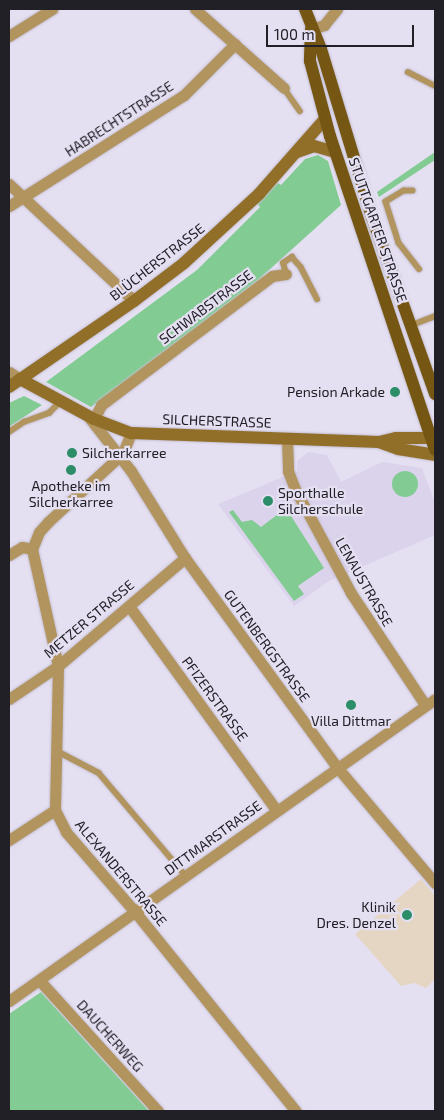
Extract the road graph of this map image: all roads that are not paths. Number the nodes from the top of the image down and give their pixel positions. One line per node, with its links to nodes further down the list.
1 (52, 9): 6 (street)
2 (195, 9): 7 (street)
3 (305, 9): 5 (main road, STUTTGARTER STRASSE)
4 (338, 9): 5 (street)
5 (311, 29): 12 (main road, STUTTGARTER STRASSE); 13 (main road, STUTTGARTER STRASSE)
6 (9, 36)
7 (235, 44): 10 (street); 18 (street, HABRECHTSTRASSE)
8 (408, 72): 9 (lane)
9 (435, 86)
10 (284, 88): 11 (lane)
11 (300, 111)
12 (342, 117): 13 (street); 25 (main road, STUTTGARTER STRASSE)
13 (327, 125): 14 (street, BLÜCHERSTRASSE); 15 (main road, STUTTGARTER STRASSE)
14 (297, 152): 15 (street); 23 (street, BLÜCHERSTRASSE)
15 (336, 152): 36 (main road, STUTTGARTER STRASSE)
16 (9, 184): 18 (street)
17 (413, 191): 20 (lane)
18 (23, 197): 19 (street, HABRECHTSTRASSE); 23 (street)
19 (9, 206)
20 (418, 269)
21 (286, 274): 22 (lane, SCHWABSTRASSE); 31 (street, SCHWABSTRASSE)
22 (317, 299)
23 (134, 301): 27 (street, BLÜCHERSTRASSE)
24 (435, 316): 25 (lane)
25 (412, 325): 29 (main road, STUTTGARTER STRASSE)
26 (9, 372): 27 (street)
27 (20, 379): 28 (street, BLÜCHERSTRASSE); 30 (street, SILCHERSTRASSE)
28 (9, 387)
29 (435, 394)
30 (60, 402): 31 (street, SILCHERSTRASSE); 32 (lane)
31 (91, 418): 33 (street, SILCHERSTRASSE); 38 (street, GUTENBERGSTRASSE)
32 (9, 432)
33 (131, 433): 34 (street, SILCHERSTRASSE); 38 (street)
34 (286, 439): 35 (street, SILCHERSTRASSE); 46 (street, LENAUSTRASSE)
35 (379, 442): 36 (street, SILCHERSTRASSE); 37 (street, SILCHERSTRASSE)
36 (434, 442)
37 (435, 455)
38 (118, 457): 39 (street); 41 (street, GUTENBERGSTRASSE)
39 (32, 549): 40 (street); 43 (street, ALEXANDERSTRASSE)
40 (9, 555)
41 (185, 558): 42 (street, METZER STRASSE); 48 (street, GUTENBERGSTRASSE)
42 (129, 606): 43 (street, METZER STRASSE); 50 (street, PFIZERSTRASSE)
43 (58, 666): 45 (street, METZER STRASSE); 47 (street, ALEXANDERSTRASSE)
44 (435, 698): 46 (street, DITTMARSTRASSE)
45 (9, 699)
46 (425, 705): 48 (street, DITTMARSTRASSE)
47 (57, 751): 49 (street, ALEXANDERSTRASSE); 52 (lane)
48 (336, 766): 50 (street, DITTMARSTRASSE); 53 (street, GUTENBERGSTRASSE)
49 (55, 810): 51 (street); 54 (street, ALEXANDERSTRASSE)
50 (276, 810): 52 (street, DITTMARSTRASSE)
51 (9, 840)
52 (186, 876): 54 (street, DITTMARSTRASSE)
53 (435, 883)
54 (136, 913): 55 (street, DITTMARSTRASSE); 58 (street, ALEXANDERSTRASSE)
55 (40, 981): 56 (street, DITTMARSTRASSE); 57 (street, DAUCHERWEG)
56 (9, 1001)
57 (158, 1111)
58 (296, 1111)

